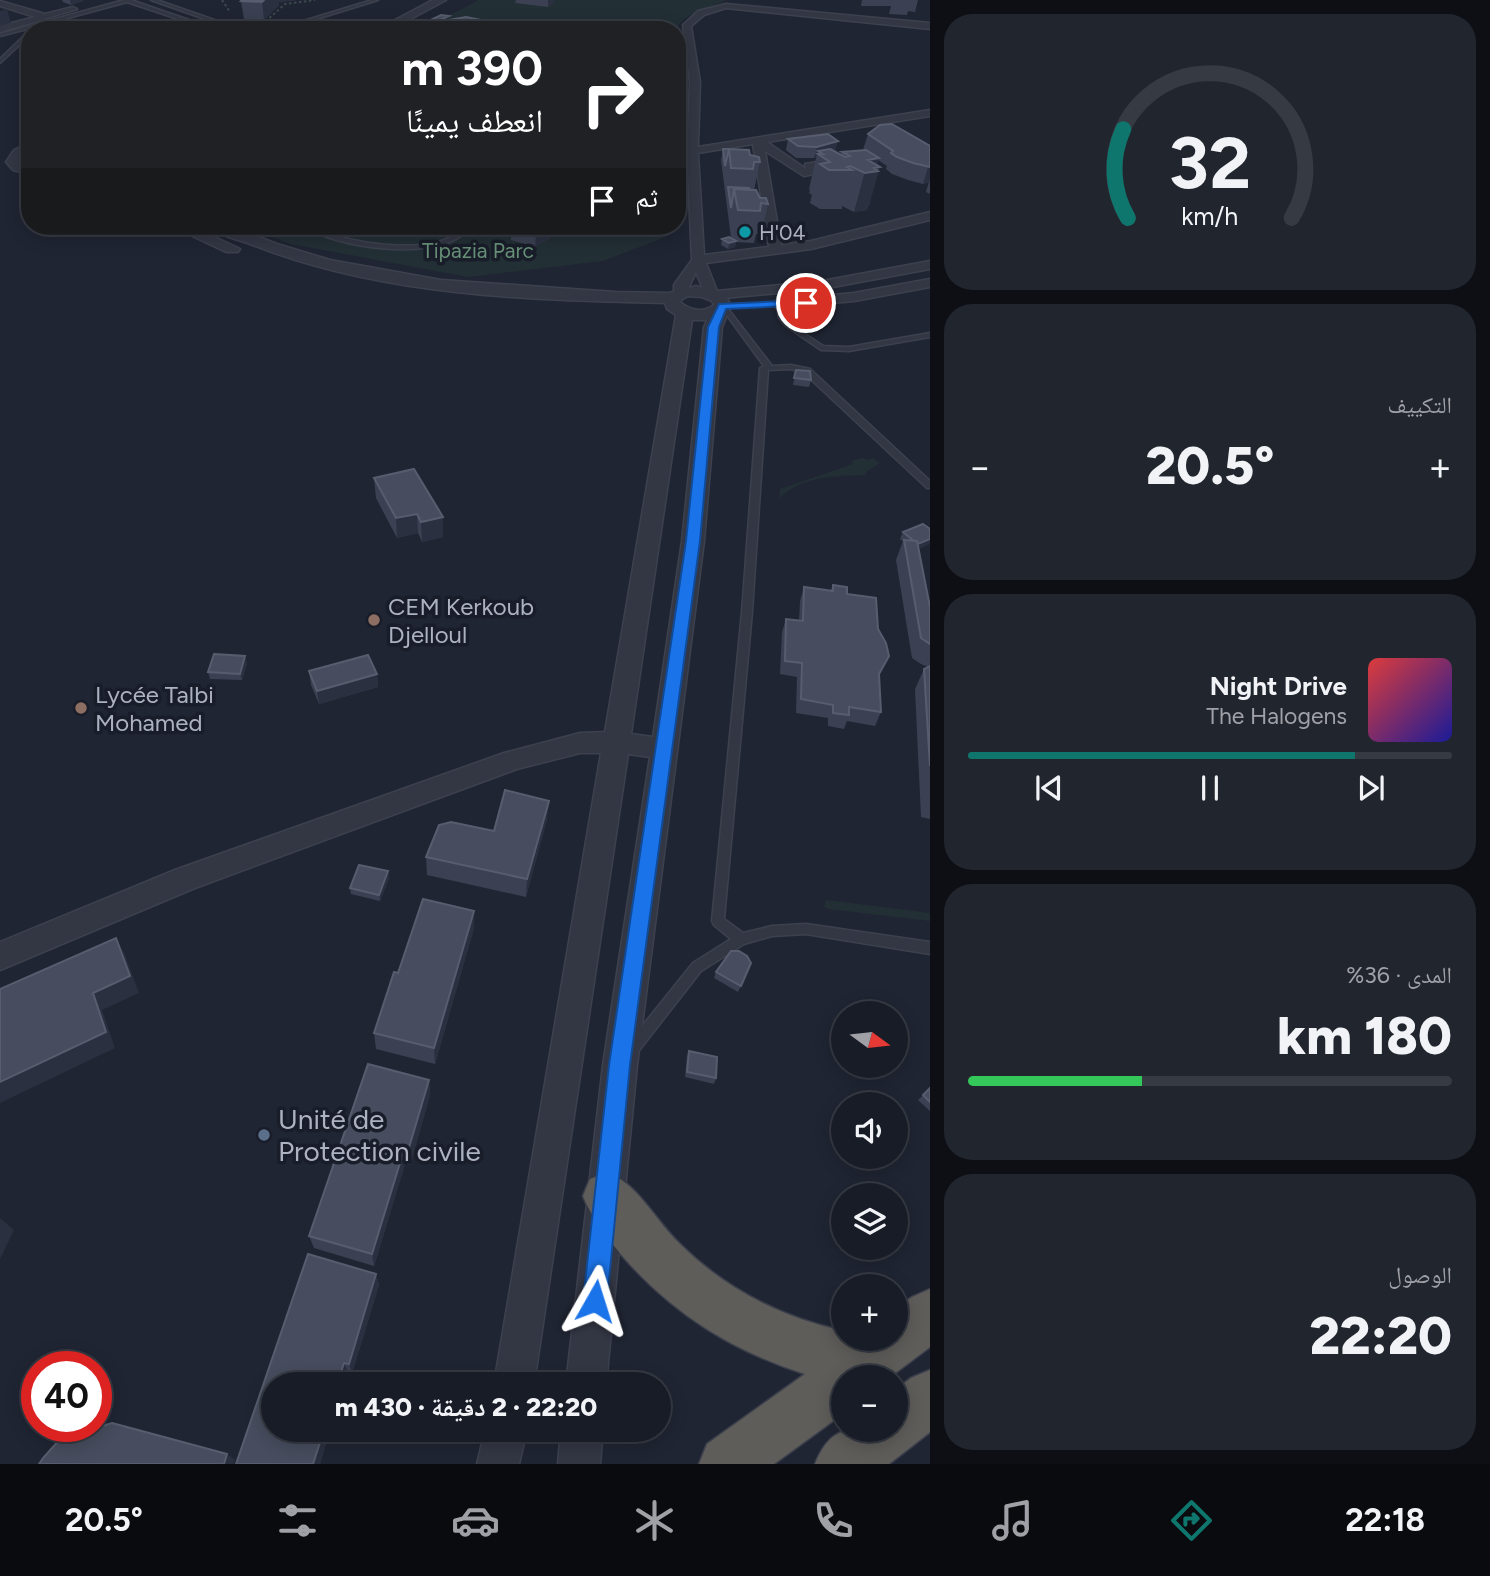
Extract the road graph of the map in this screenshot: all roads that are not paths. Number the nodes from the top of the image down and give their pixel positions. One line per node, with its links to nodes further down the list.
1 (128, 0): 12 (lane); 13 (lane)
2 (153, 0): 14 (lane)
3 (356, 0): 10 (lane)
4 (376, 0): 10 (lane)
5 (440, 0): 16 (street)
6 (458, 0): 17 (street)
7 (0, 3): 9 (street)
8 (73, 9): 9 (street)
9 (45, 17): 11 (street)
10 (316, 17): 15 (lane)
11 (30, 21)
12 (51, 21)
13 (190, 21)
14 (215, 21)
15 (304, 21)
16 (399, 21)
17 (418, 21)
18 (21, 23): 20 (street)
19 (930, 26): 29 (street)
20 (0, 29)
21 (21, 29): 22 (lane)
22 (0, 35)
23 (21, 41): 24 (lane)
24 (0, 62)
25 (929, 114): 26 (street)
26 (879, 121): 27 (street); 28 (street)
27 (900, 133)
28 (758, 141): 29 (street); 33 (street); 40 (street)
29 (692, 151): 41 (street)
30 (21, 152): 31 (street)
31 (15, 164): 32 (street); 34 (street)
32 (21, 167)
33 (817, 171)
34 (5, 174)
35 (930, 215): 40 (street)
36 (199, 235): 45 (street)
37 (237, 235): 45 (street)
38 (330, 235): 39 (lane)
39 (459, 235)
40 (776, 251): 41 (street)
41 (698, 260): 44 (street); 45 (street)
42 (930, 265): 44 (street)
43 (930, 283): 46 (street)
44 (717, 301): 45 (street); 45 (street); 46 (street); 48 (lane); 51 (street)
45 (680, 304): 50 (street)
46 (778, 304): 47 (lane)
47 (930, 335)
48 (769, 367): 49 (lane); 52 (lane)
49 (930, 486)
50 (618, 742): 51 (street); 54 (street); 60 (street)
51 (666, 749): 55 (street)
52 (741, 939): 53 (lane); 55 (lane)
53 (930, 948)
54 (0, 956)
55 (620, 1065): 56 (street)
56 (607, 1196): 58 (highway); 61 (street)
57 (930, 1315): 59 (highway)
58 (835, 1365)
59 (862, 1365)
60 (516, 1372)
61 (587, 1372)
62 (831, 1388): 70 (highway)
63 (930, 1397): 64 (highway)
64 (908, 1414)
65 (503, 1442): 68 (street)
66 (581, 1442): 69 (street)
67 (872, 1442): 71 (highway)
68 (498, 1464)
69 (579, 1464)
70 (727, 1464)
71 (843, 1464)

